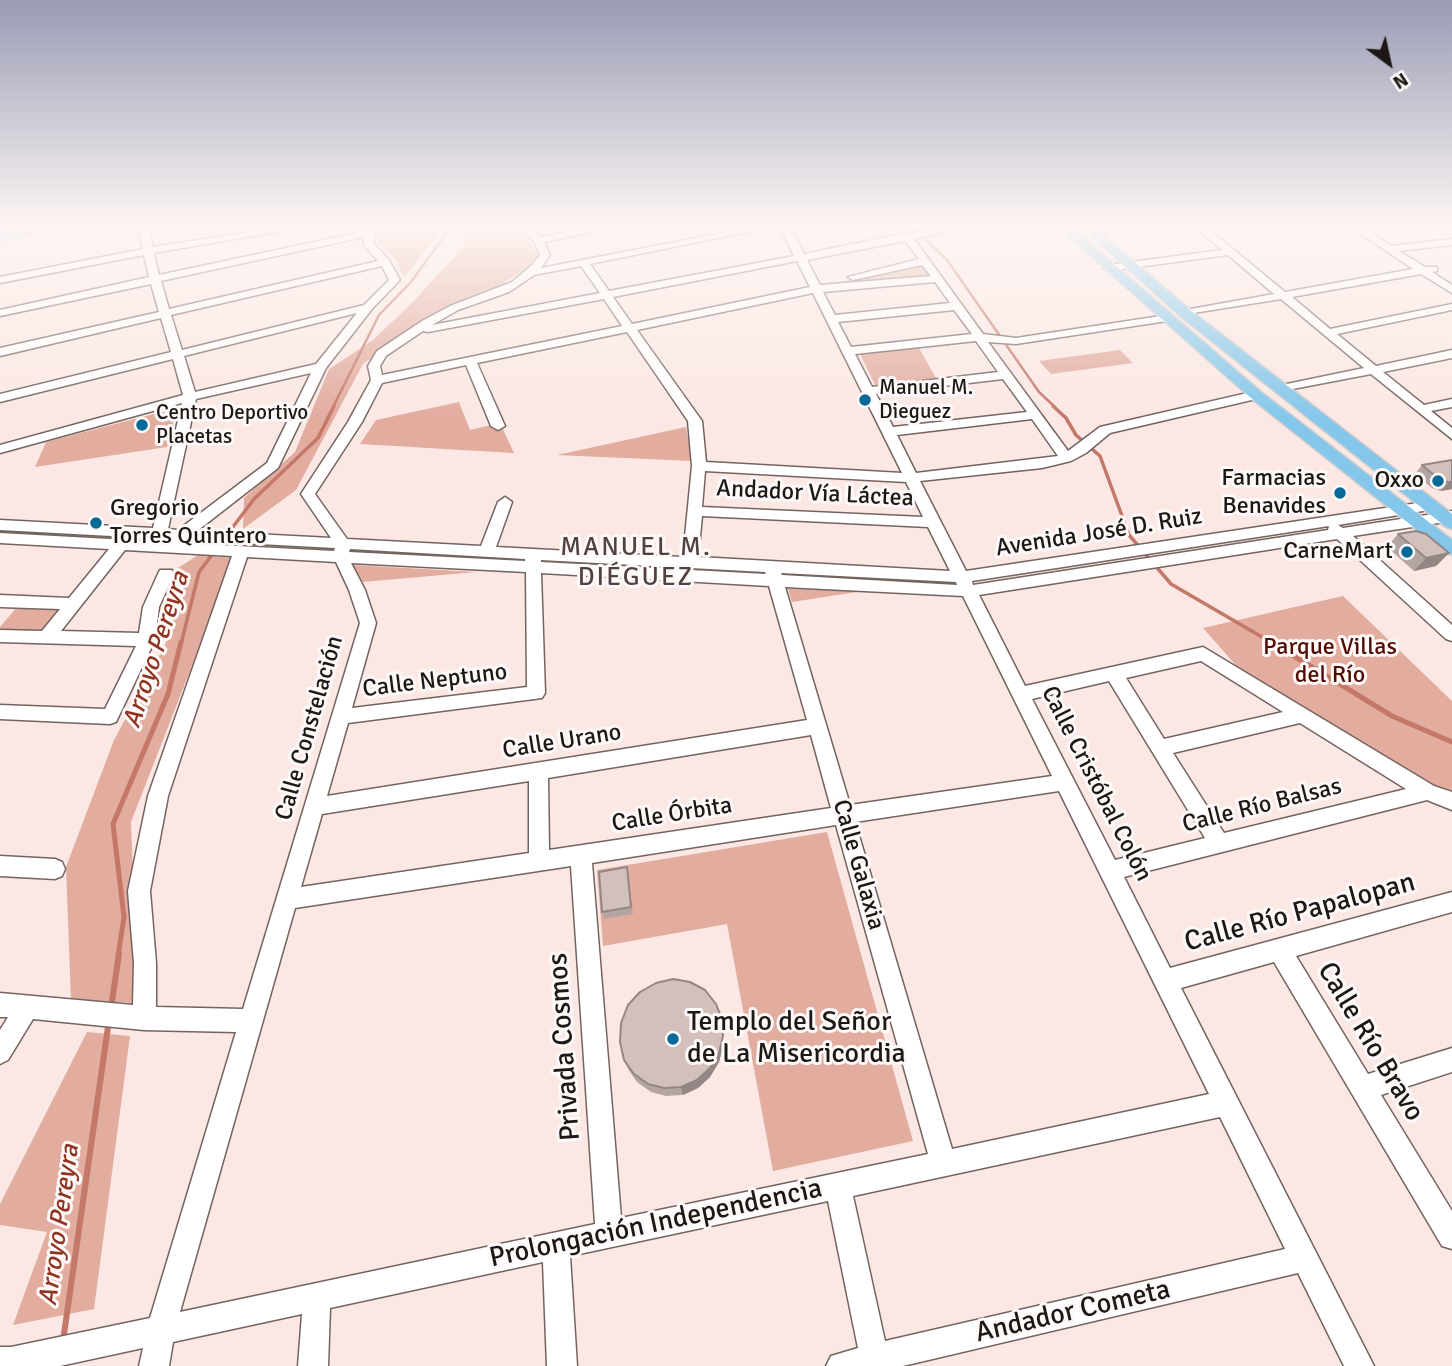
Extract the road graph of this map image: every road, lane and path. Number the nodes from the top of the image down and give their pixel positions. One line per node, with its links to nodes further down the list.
1 (105, 291): 20 (street)
2 (158, 291): 22 (street)
3 (263, 291): 22 (street)
4 (384, 291): 18 (street)
5 (503, 291): 26 (street, Calle Constelación)
6 (604, 291): 15 (street)
7 (623, 291): 15 (street)
8 (799, 291): 25 (street)
9 (818, 291): 24 (street, Calle Cristóbal Colón)
10 (946, 291): 17 (street)
11 (1135, 291): 23 (main road)
12 (1159, 291): 21 (main road)
13 (1277, 291): 16 (street)
14 (1324, 291): 16 (street)
15 (606, 294): 25 (street); 26 (street)
16 (1283, 296): 21 (street); 27 (street)
17 (957, 306): 24 (street); 28 (street)
18 (368, 307): 32 (street); 34 (street)
19 (1452, 307): 27 (street)
20 (0, 313)
21 (1185, 313): 38 (main road)
22 (165, 314): 30 (street); 32 (street)
23 (1167, 318): 28 (street); 40 (main road)
24 (832, 319): 29 (street, Calle Cristóbal Colón)
25 (629, 328): 33 (street); 51 (street)
26 (419, 330): 37 (street, Calle Constelación)
27 (1328, 333): 35 (street)
28 (979, 337): 29 (street); 36 (street)
29 (847, 351): 39 (street, Calle Cristóbal Colón)
30 (0, 352)
31 (1452, 354): 35 (street)
32 (175, 355): 41 (street); 42 (street)
33 (470, 361): 37 (street); 46 (street)
34 (320, 367): 41 (street); 62 (street)
35 (1373, 370): 38 (street); 44 (street)
36 (1007, 375): 39 (street); 45 (street)
37 (377, 380): 66 (street, Calle Constelación)
38 (1281, 389): 55 (main road)
39 (868, 391): 47 (street, Calle Cristóbal Colón)
40 (1256, 395): 50 (street); 56 (main road)
41 (190, 397): 49 (street); 61 (street)
42 (0, 398)
43 (1452, 403): 44 (street)
44 (1421, 410): 48 (street)
45 (1035, 415): 47 (street); 50 (street)
46 (498, 426)
47 (888, 432): 52 (street, Calle Cristóbal Colón)
48 (1452, 435)
49 (0, 449)
50 (1066, 458): 52 (street)
51 (699, 466): 52 (street); 54 (street)
52 (912, 478): 57 (street, Calle Cristóbal Colón)
53 (505, 502): 67 (street)
54 (695, 511): 57 (street, Andador Vía Láctea); 70 (street)
55 (1447, 514): 56 (street, Avenida José D. Ruiz)
56 (1411, 515): 59 (street, Avenida José D. Ruiz); 65 (main road)
57 (934, 522): 73 (street, Calle Cristóbal Colón)
58 (0, 526): 60 (street)
59 (1333, 527): 73 (street, Avenida José D. Ruiz); 73 (street, Avenida José D. Ruiz); 76 (street)
60 (12, 534): 61 (street); 63 (street); 68 (street)
61 (155, 540): 62 (street); 63 (street)
62 (175, 541): 64 (street)
63 (121, 544): 75 (street)
64 (239, 547): 66 (street); 105 (street)
65 (1452, 549)
66 (342, 550): 67 (street); 69 (street); 84 (street, Calle Constelación)
67 (487, 551): 69 (street)
68 (0, 552)
69 (533, 560): 70 (street); 71 (street); 84 (street, Calle Neptuno)
70 (690, 562): 71 (street)
71 (774, 573): 73 (street); 85 (street, Calle Galaxia)
72 (166, 574): 79 (street)
73 (965, 584): 81 (street, Calle Cristóbal Colón)
74 (0, 601): 75 (street)
75 (73, 604): 78 (street)
76 (1452, 635)
77 (0, 636): 78 (street)
78 (47, 637): 79 (street)
79 (147, 640): 82 (street)
80 (1114, 674): 81 (street); 83 (street); 86 (street)
81 (1020, 694): 88 (street, Calle Cristóbal Colón)
82 (0, 712)
83 (1300, 716): 86 (street); 89 (street)
84 (340, 717): 91 (street, Calle Constelación)
85 (818, 726): 87 (street, Calle Urano); 92 (street, Calle Galaxia)
86 (1160, 748): 93 (street)
87 (538, 771): 91 (street, Calle Urano); 95 (street)
88 (1065, 782): 92 (street, Calle Órbita); 98 (street, Calle Cristóbal Colón)
89 (1427, 792): 90 (street); 93 (street, Calle Río Balsas)
90 (1452, 801)
91 (314, 807): 99 (street, Calle Constelación)
92 (844, 815): 94 (street, Calle Órbita); 111 (street, Calle Galaxia)
93 (1219, 843): 98 (street, Calle Río Balsas)
94 (581, 855): 95 (street, Calle Órbita); 113 (street, Privada Cosmos)
95 (540, 861): 99 (street, Calle Órbita)
96 (0, 866): 97 (street)
97 (55, 869)
98 (1111, 871): 102 (street, Calle Cristóbal Colón)
99 (287, 899): 106 (street, Calle Constelación)
100 (1452, 902): 101 (street, Calle Río Papalopan)
101 (1280, 951): 102 (street, Calle Río Papalopan); 109 (street, Calle Río Bravo)
102 (1165, 981): 110 (street, Calle Cristóbal Colón)
103 (0, 1005): 104 (street)
104 (27, 1007): 105 (street); 107 (street)
105 (139, 1018): 106 (street)
106 (251, 1021): 118 (street, Calle Constelación)
107 (0, 1052)
108 (1452, 1060): 109 (street)
109 (1363, 1088): 114 (street, Calle Río Bravo)
110 (1226, 1103): 111 (street, Prolongación Independencia); 116 (street, Calle Cristóbal Colón)
111 (944, 1164): 112 (street, Prolongación Independencia)
112 (838, 1186): 113 (street, Prolongación Independencia); 120 (street)
113 (609, 1234): 115 (street, Prolongación Independencia)
114 (1452, 1236)
115 (556, 1246): 117 (street, Prolongación Independencia); 123 (street)
116 (1304, 1258): 120 (street, Andador Cometa); 125 (street, Calle Cristóbal Colón)
117 (317, 1297): 118 (street, Prolongación Independencia); 122 (street)
118 (161, 1329): 119 (street, Prolongación Independencia); 121 (street, Calle Constelación)
119 (6, 1362)
120 (875, 1362): 124 (street, Andador Cometa)
121 (154, 1366)
122 (313, 1366)
123 (562, 1366)
124 (841, 1366)
125 (1359, 1366)

